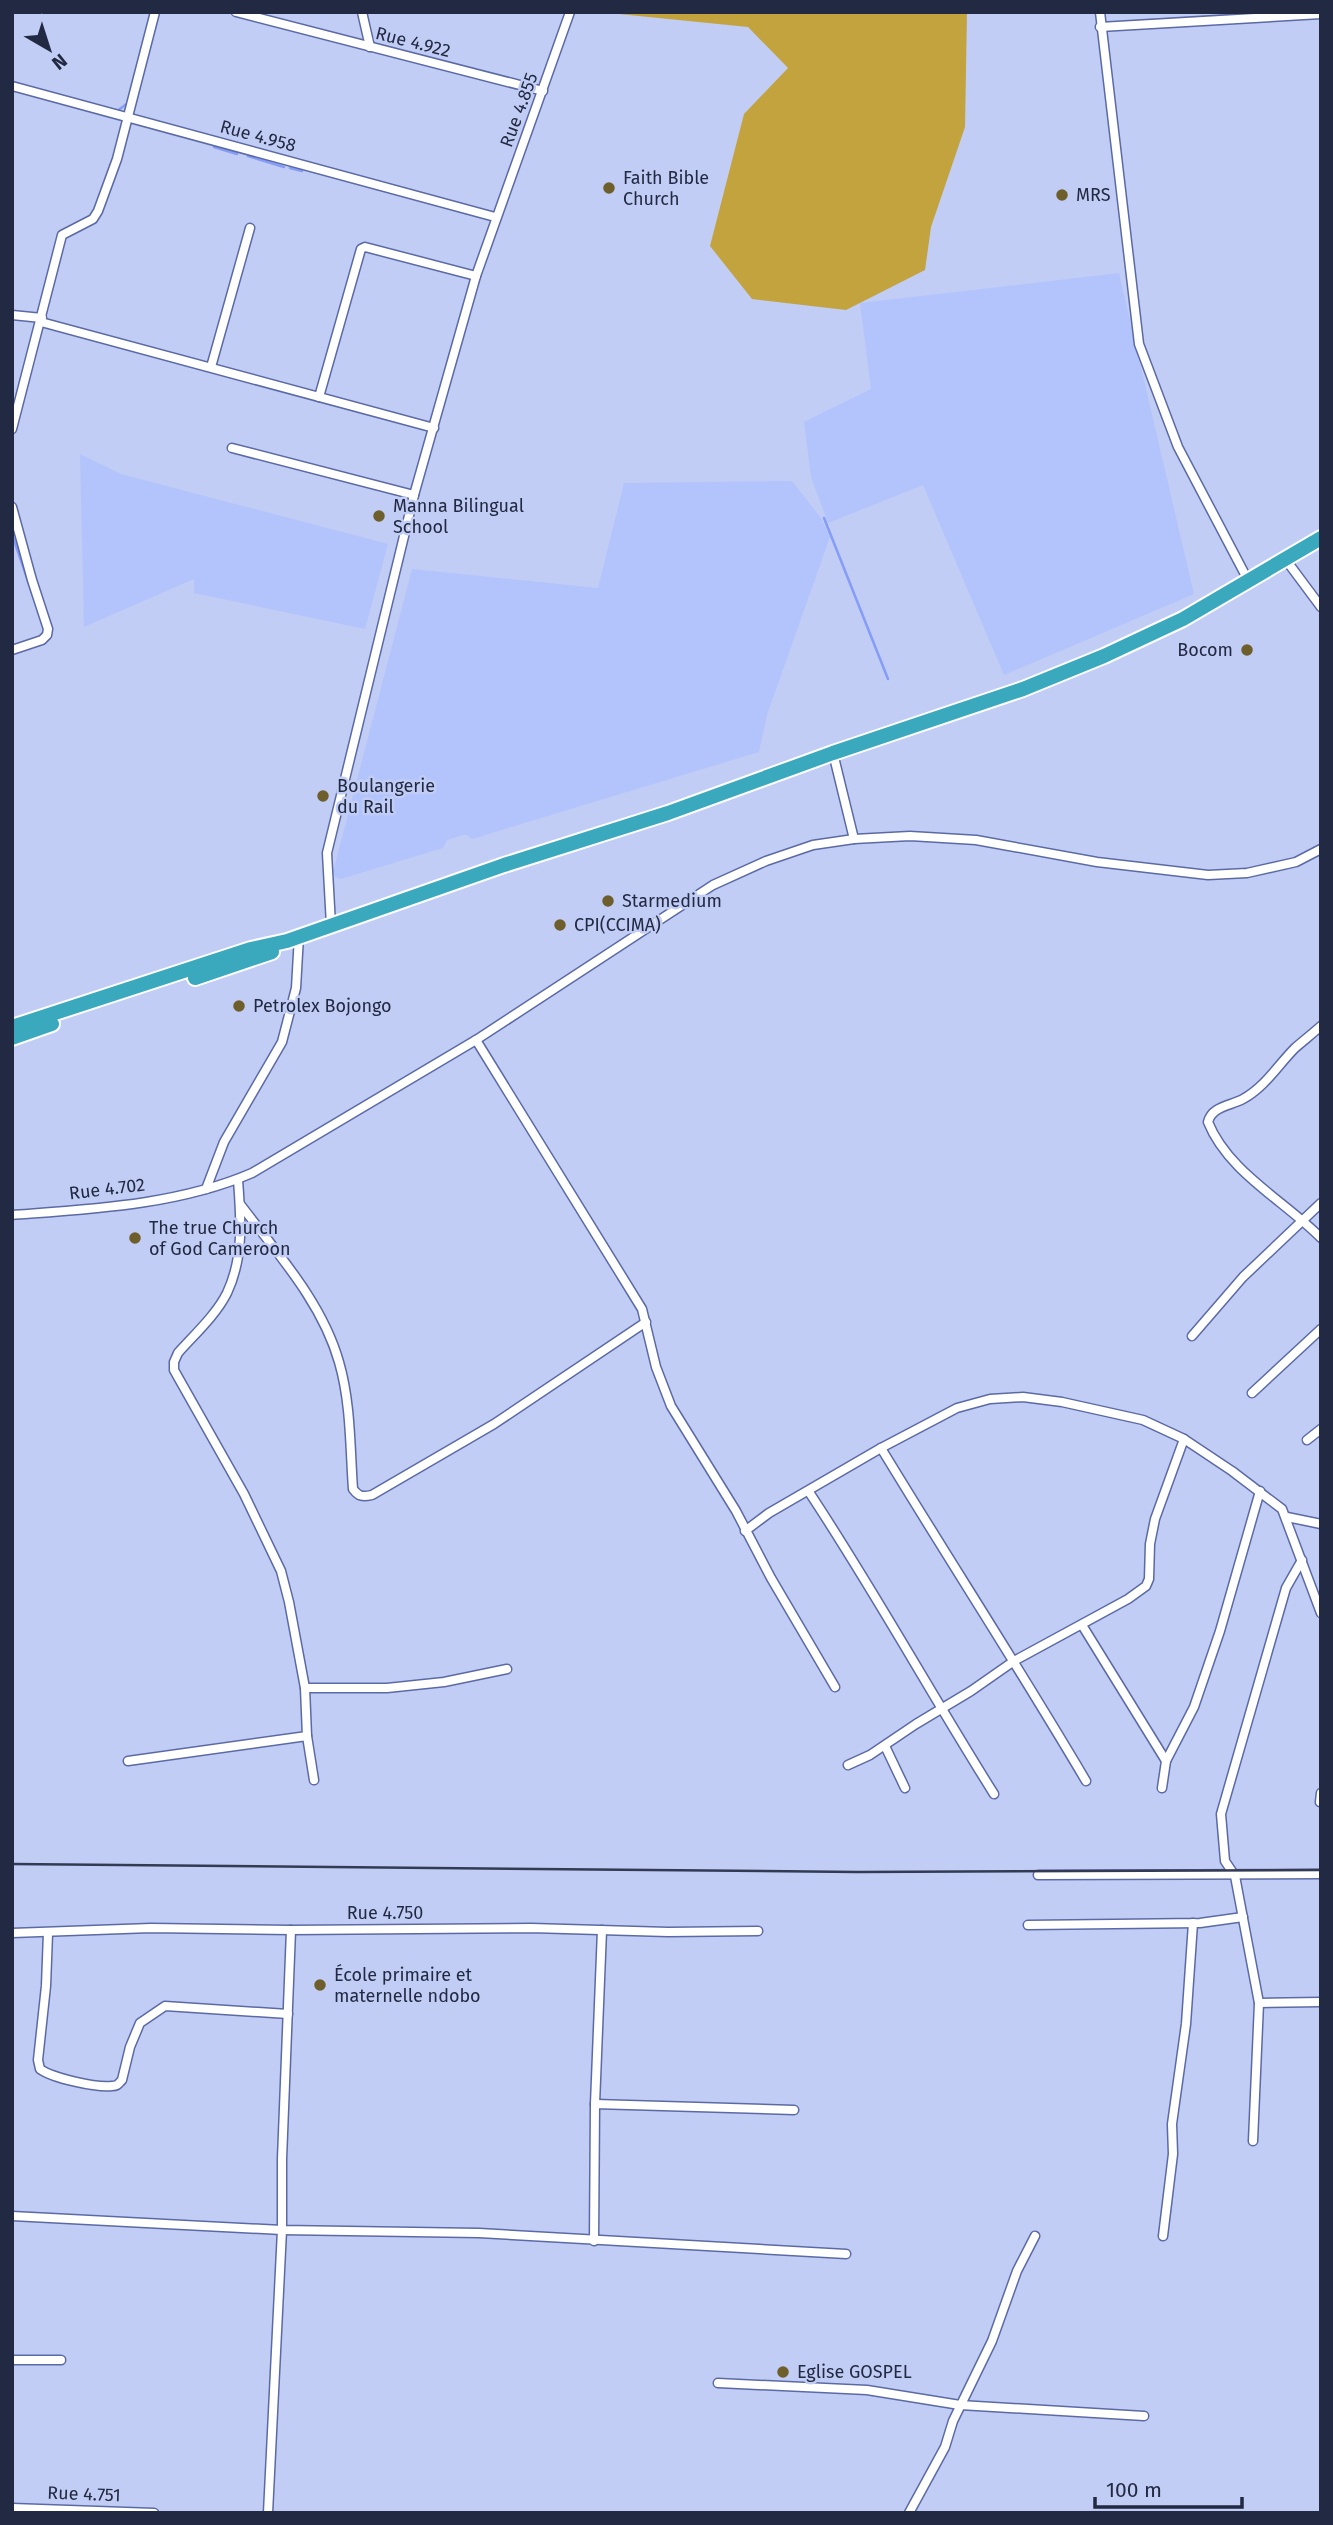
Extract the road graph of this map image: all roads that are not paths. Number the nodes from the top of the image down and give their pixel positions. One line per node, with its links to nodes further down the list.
1 (155, 12): 11 (street)
2 (236, 12): 8 (street, Rue 4.922)
3 (362, 12): 8 (street)
4 (570, 12): 10 (street, Rue 4.855)
5 (1100, 12): 7 (street)
6 (1321, 14): 7 (street)
7 (1100, 27): 26 (street)
8 (370, 47): 10 (street, Rue 4.922)
9 (12, 86): 11 (street, Rue 4.958)
10 (543, 91): 12 (street, Rue 4.855)
11 (127, 117): 12 (street, Rue 4.958); 16 (street)
12 (495, 217): 14 (street, Rue 4.855)
13 (250, 228): 17 (street)
14 (475, 276): 18 (street); 19 (street, Rue 4.855)
15 (12, 314): 16 (street)
16 (41, 320): 17 (street); 20 (street)
17 (211, 367): 18 (street)
18 (319, 397): 19 (street)
19 (434, 428): 22 (street, Rue 4.855)
20 (12, 429)
21 (232, 448): 22 (street)
22 (414, 495): 32 (street, Rue 4.855)
23 (12, 507): 28 (street)
24 (1321, 538): 25 (highway)
25 (1286, 560): 26 (highway); 27 (street)
26 (1249, 582): 29 (highway)
27 (1321, 607)
28 (12, 650)
29 (834, 753): 30 (street); 32 (highway)
30 (854, 839): 31 (street, Rue 4.702); 37 (street, Rue 4.702)
31 (1321, 849)
32 (331, 925): 33 (highway)
33 (293, 939): 35 (highway); 36 (highway); 39 (street)
34 (1321, 1026): 43 (street)
35 (12, 1027)
36 (12, 1038)
37 (476, 1040): 38 (street, Rue 4.702); 45 (street)
38 (238, 1180): 39 (street, Rue 4.702); 41 (street)
39 (206, 1189): 42 (street, Rue 4.702)
40 (1321, 1203): 43 (street)
41 (240, 1204): 45 (street); 64 (street)
42 (12, 1215)
43 (1304, 1220): 44 (street); 47 (street)
44 (1321, 1238)
45 (646, 1322): 57 (street)
46 (1321, 1329): 48 (street)
47 (1192, 1336)
48 (1252, 1393)
49 (1321, 1429): 51 (street)
50 (1184, 1439): 52 (street); 53 (street); 60 (street)
51 (1307, 1440)
52 (881, 1448): 54 (street); 61 (street)
53 (1260, 1491): 55 (street); 69 (street)
54 (809, 1492): 57 (street); 65 (street)
55 (1287, 1517): 56 (street); 58 (street)
56 (1321, 1524)
57 (745, 1531): 63 (street)
58 (1302, 1560): 59 (street); 78 (street)
59 (1321, 1613)
60 (1082, 1625): 61 (street); 69 (street)
61 (1014, 1661): 65 (street); 72 (street)
62 (507, 1669): 64 (street)
63 (835, 1687)
64 (305, 1688): 66 (street)
65 (941, 1710): 67 (street); 75 (street)
66 (307, 1737): 68 (street); 71 (street)
67 (885, 1746): 70 (street); 73 (street)
68 (128, 1761)
69 (1166, 1761): 74 (street)
70 (848, 1765)
71 (314, 1780)
72 (1086, 1782)
73 (905, 1788)
74 (1162, 1788)
75 (994, 1794)
76 (1321, 1874): 78 (street)
77 (1038, 1875): 78 (street)
78 (1235, 1876): 79 (street)
79 (1243, 1917): 80 (street); 88 (street)
80 (1193, 1923): 81 (street); 96 (street)
81 (1028, 1925)
82 (291, 1930): 83 (street, Rue 4.750); 86 (street, Rue 4.750); 89 (street)
83 (602, 1930): 84 (street, Rue 4.750); 90 (street)
84 (758, 1931)
85 (12, 1933): 86 (street, Rue 4.750)
86 (48, 1933): 89 (street)
87 (1321, 2002): 88 (street)
88 (1259, 2003): 92 (street)
89 (288, 2014): 94 (street)
90 (595, 2104): 91 (street); 97 (street)
91 (794, 2110)
92 (1253, 2141)
93 (12, 2216): 94 (street)
94 (282, 2230): 97 (street); 106 (street)
95 (1035, 2236): 102 (street)
96 (1163, 2236)
97 (594, 2241): 98 (street)
98 (846, 2254)
99 (12, 2360): 100 (street)
100 (61, 2360)
101 (718, 2383): 102 (street)
102 (960, 2405): 103 (street); 107 (street)
103 (1144, 2416)
104 (12, 2508): 105 (street, Rue 4.751)
105 (154, 2513)
106 (268, 2513)
107 (909, 2513)

